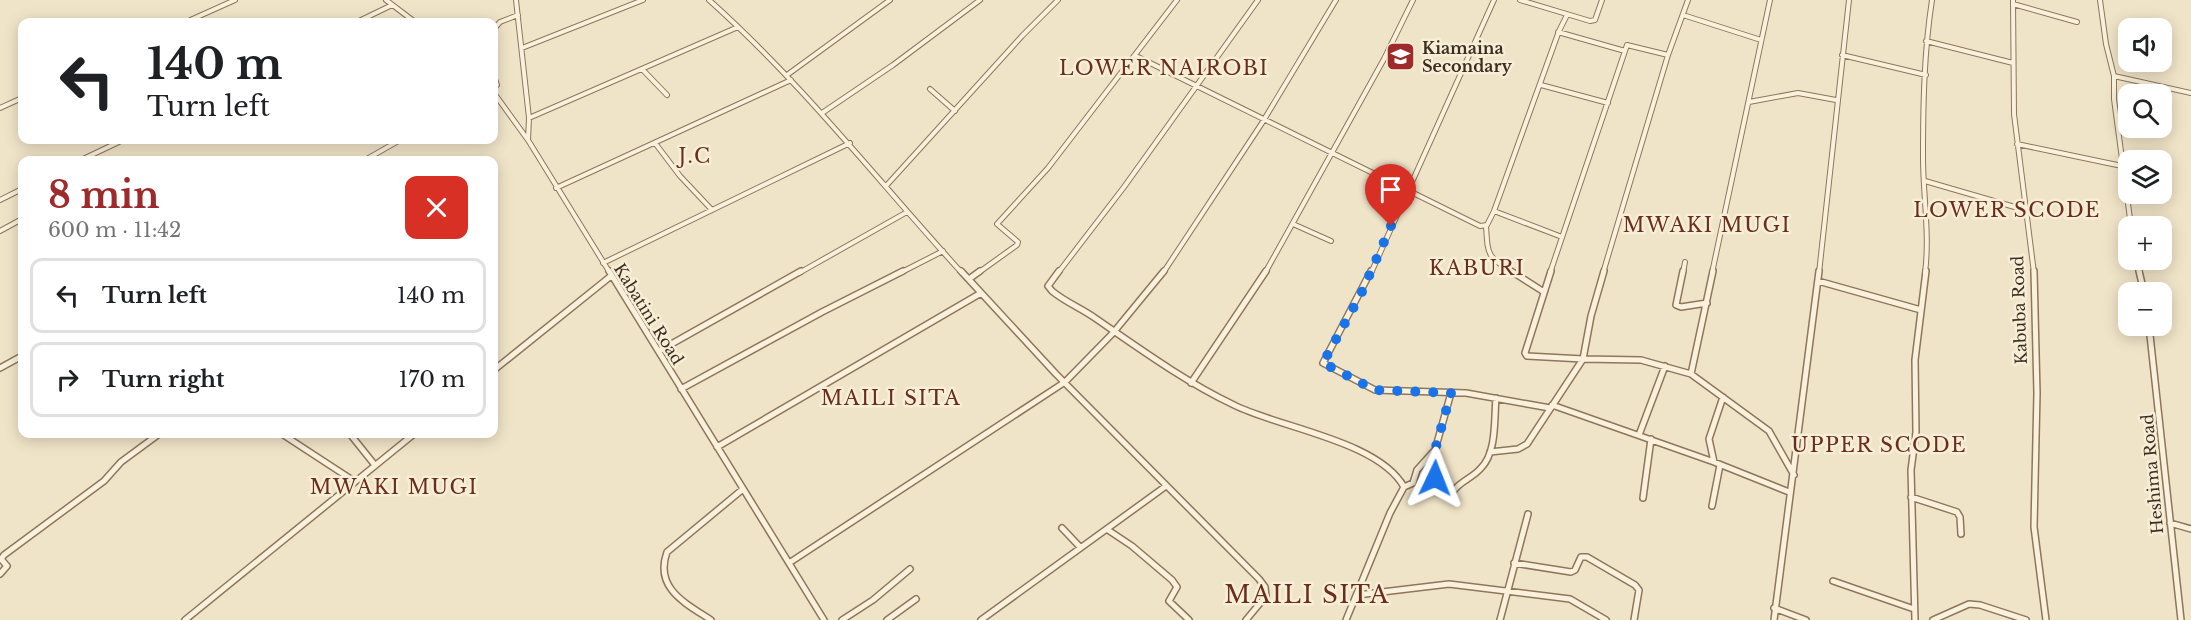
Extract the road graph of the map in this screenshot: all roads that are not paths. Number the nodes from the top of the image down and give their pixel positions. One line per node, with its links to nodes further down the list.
1 (235, 0): 27 (street)
2 (386, 0): 23 (street)
3 (516, 0): 24 (street)
4 (643, 0): 36 (street)
5 (710, 0): 32 (street)
6 (890, 0): 45 (street)
7 (980, 0): 58 (street)
8 (1058, 0): 57 (street)
9 (1170, 0): 21 (street)
10 (1258, 0): 47 (street)
11 (1336, 0): 60 (street)
12 (1413, 0): 68 (street)
13 (1494, 0): 75 (street)
14 (1521, 0): 25 (street)
15 (1602, 0): 25 (street)
16 (1688, 0): 26 (street)
17 (1770, 0): 34 (street)
18 (1849, 0): 39 (street)
19 (1932, 0): 35 (street)
20 (2100, 0): 44 (street)
21 (1176, 1): 40 (street)
22 (2013, 2): 30 (street); 41 (street, Kabuba Road)
23 (392, 5): 28 (street); 29 (street)
24 (518, 15): 31 (street); 36 (street)
25 (1567, 15): 33 (street)
26 (1683, 15): 34 (street); 38 (street)
27 (195, 18)
28 (365, 18)
29 (409, 18)
30 (2077, 22)
31 (498, 24)
32 (738, 27): 42 (street); 45 (street)
33 (1558, 32): 37 (street); 46 (street)
34 (1761, 40): 55 (street)
35 (1926, 41): 41 (street); 43 (street)
36 (522, 48): 59 (street)
37 (1625, 51): 38 (street); 54 (street)
38 (1668, 55): 102 (street)
39 (1842, 55): 43 (street); 53 (street)
40 (1136, 56): 47 (street); 92 (street)
41 (2013, 63): 66 (street, Kabuba Road)
42 (642, 69): 50 (street); 59 (street)
43 (1926, 75): 72 (street)
44 (2114, 76): 49 (street); 67 (street)
45 (789, 78): 58 (street); 62 (street)
46 (1541, 85): 54 (street); 81 (street)
47 (1196, 87): 60 (street); 98 (street)
48 (930, 89): 57 (street)
49 (2191, 93)
50 (667, 96)
51 (498, 99): 61 (street, Kabatini Road)
52 (18, 100): 56 (street)
53 (1836, 100): 55 (street); 93 (street)
54 (1608, 102): 86 (street)
55 (1749, 102): 96 (street)
56 (0, 108)
57 (955, 111): 73 (street)
58 (822, 113): 63 (street)
59 (529, 118): 61 (street)
60 (1264, 118): 68 (street); 98 (street)
61 (528, 140): 74 (street, Kabatini Road)
62 (655, 143): 74 (street); 78 (street)
63 (850, 143): 73 (street); 78 (street)
64 (115, 144): 69 (street)
65 (393, 144): 70 (street)
66 (2017, 144): 71 (street); 79 (street, Kabuba Road)
67 (2120, 150)
68 (1331, 154): 75 (street); 83 (street)
69 (89, 156)
70 (372, 156)
71 (2118, 164)
72 (1925, 181): 79 (street); 97 (street)
73 (886, 186): 80 (street)
74 (556, 188): 90 (street, Kabatini Road)
75 (1407, 188): 84 (street); 110 (street)
76 (18, 191): 77 (street)
77 (0, 200)
78 (712, 210): 90 (street)
79 (2025, 210): 171 (street, Kabuba Road)
80 (907, 212): 88 (street); 100 (street)
81 (1494, 212): 84 (street); 86 (street)
82 (18, 221): 85 (street)
83 (1293, 224): 87 (street); 108 (street)
84 (1486, 226): 94 (street)
85 (0, 231)
86 (1562, 237): 94 (street)
87 (1331, 241)
88 (943, 251): 92 (street); 109 (street)
89 (1685, 262): 96 (street)
90 (603, 263): 91 (street, Kabatini Road)
91 (611, 276): 100 (street, Kabatini Road); 104 (street)
92 (969, 279): 95 (street)
93 (1818, 281): 97 (street); 128 (street)
94 (1544, 292): 102 (street)
95 (981, 293): 107 (street); 120 (street)
96 (1707, 303): 106 (street)
97 (1920, 310): 134 (street)
98 (1113, 333): 107 (street); 108 (street)
99 (2150, 336): 138 (street, Heshima Road)
100 (658, 351): 109 (street, Kabatini Road)
101 (18, 358): 105 (street)
102 (1583, 359): 103 (street); 113 (street)
103 (1665, 366): 106 (street); 114 (street)
104 (498, 367)
105 (0, 369)
106 (1691, 374): 111 (street)
107 (1065, 382): 130 (street); 145 (street)
108 (1191, 383): 131 (street)
109 (681, 389): 120 (street, Kabatini Road)
110 (1451, 393): 112 (street); 121 (street)
111 (1723, 396): 124 (street); 128 (street)
112 (1496, 398): 113 (street); 122 (street)
113 (1551, 406): 114 (street); 122 (street)
114 (1639, 435): 119 (street)
115 (153, 438): 147 (street)
116 (288, 438): 129 (street)
117 (353, 438): 125 (street)
118 (409, 438): 125 (street)
119 (1651, 439): 124 (street); 135 (street)
120 (717, 447): 132 (street, Kabatini Road)
121 (1435, 450): 123 (street); 126 (street)
122 (1490, 452): 126 (street)
123 (1426, 460): 126 (street); 131 (street)
124 (1713, 462): 127 (street)
125 (374, 464): 129 (street)
126 (1434, 464)
127 (1720, 465): 133 (street); 136 (street)
128 (1794, 475): 133 (street)
129 (354, 481): 154 (street)
130 (1166, 486): 141 (street); 161 (street)
131 (1404, 487): 150 (street)
132 (743, 489): 145 (street, Kabatini Road); 155 (street)
133 (1789, 492): 152 (street)
134 (1911, 497): 142 (street); 153 (street)
135 (1643, 498)
136 (1712, 506)
137 (1528, 514): 144 (street)
138 (2170, 523): 140 (street); 172 (street, Heshima Road)
139 (1062, 528): 143 (street)
140 (2191, 529)
141 (1108, 530): 143 (street); 160 (street)
142 (1961, 534)
143 (1080, 547): 159 (street)
144 (1514, 562): 149 (street); 165 (street)
145 (789, 563): 156 (street, Kabatini Road)
146 (910, 569): 157 (street)
147 (0, 574)
148 (1833, 581): 153 (street)
149 (1507, 590): 150 (street); 163 (street); 164 (street)
150 (1357, 595): 162 (street)
151 (916, 599): 158 (street)
152 (1774, 608): 166 (street); 167 (street)
153 (1914, 609): 168 (street)
154 (184, 620)
155 (711, 620)
156 (824, 620)
157 (842, 620)
158 (886, 620)
159 (981, 620)
160 (1189, 620)
161 (1246, 620)
162 (1346, 620)
163 (1500, 620)
164 (1606, 620)
165 (1634, 620)
166 (1774, 620)
167 (1806, 620)
168 (1915, 620)
169 (1933, 620): 170 (street)
170 (2026, 620)
171 (2046, 620)
172 (2181, 620)

